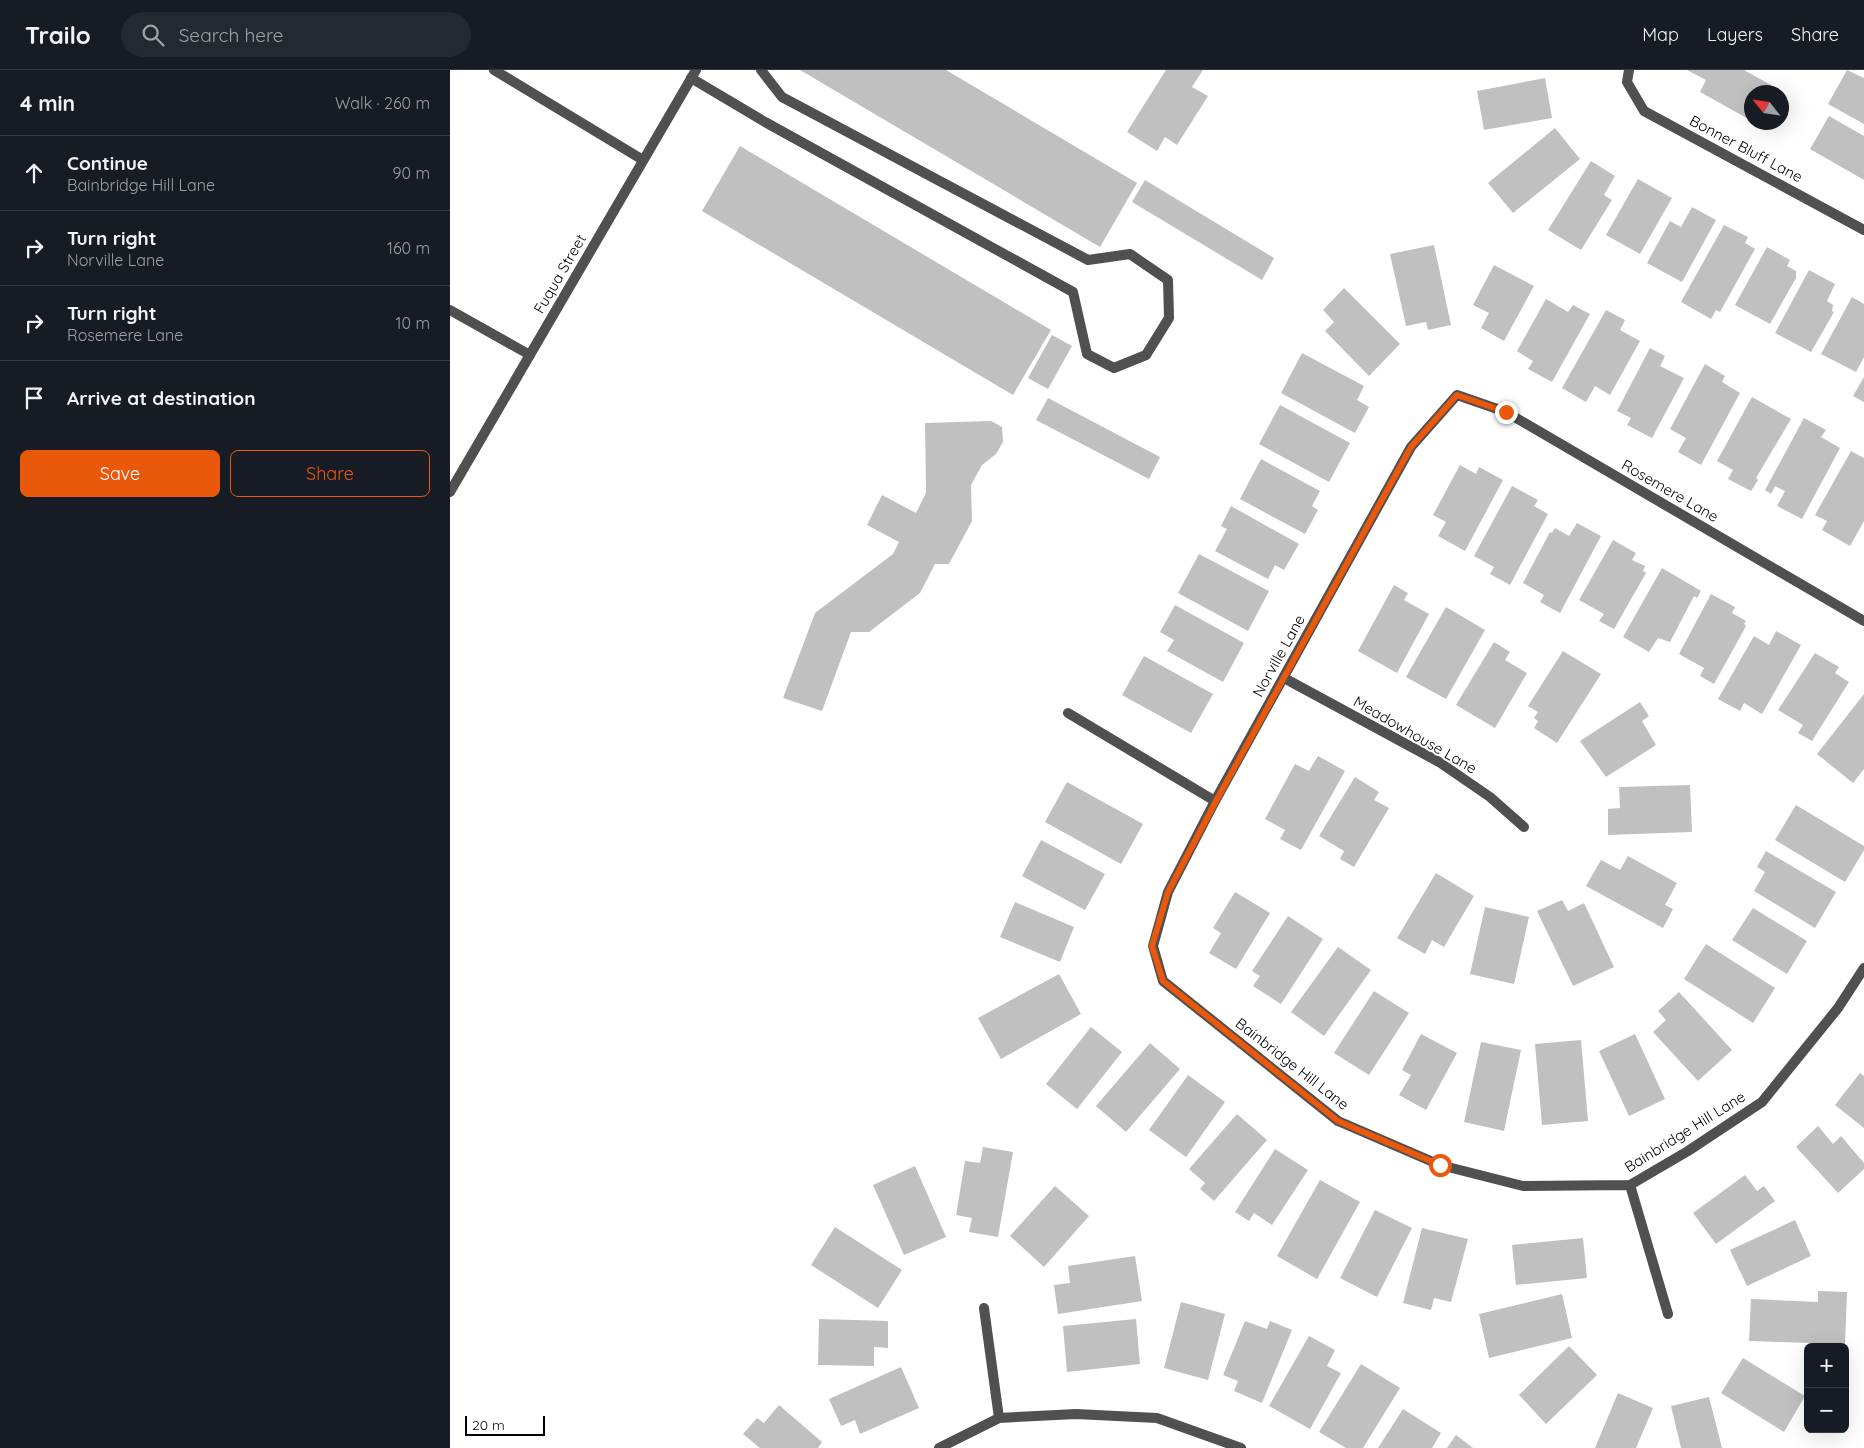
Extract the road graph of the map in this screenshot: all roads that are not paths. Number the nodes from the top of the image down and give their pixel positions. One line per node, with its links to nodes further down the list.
1 (494, 70): 5 (street)
2 (761, 70): 4 (street)
3 (1629, 70): 6 (street, Bonner Bluff Lane)
4 (694, 74): 5 (street, Fuqua Street)
5 (644, 160): 8 (street, Fuqua Street)
6 (1864, 230)
7 (450, 310): 8 (street)
8 (530, 355): 10 (street, Fuqua Street)
9 (1457, 395): 11 (street, Rosemere Lane); 12 (street, Norville Lane)
10 (450, 492)
11 (1864, 621)
12 (1284, 678): 14 (street, Norville Lane); 15 (street, Meadowhouse Lane)
13 (1068, 713): 14 (street)
14 (1216, 801): 16 (street, Norville Lane)
15 (1524, 827)
16 (1152, 946): 18 (street, Bainbridge Hill Lane)
17 (1864, 968): 18 (street, Bainbridge Hill Lane)
18 (1630, 1185): 20 (street)
19 (984, 1308): 21 (street)
20 (1668, 1314)
21 (999, 1418): 22 (street); 23 (street)
22 (939, 1448)
23 (1241, 1448)

